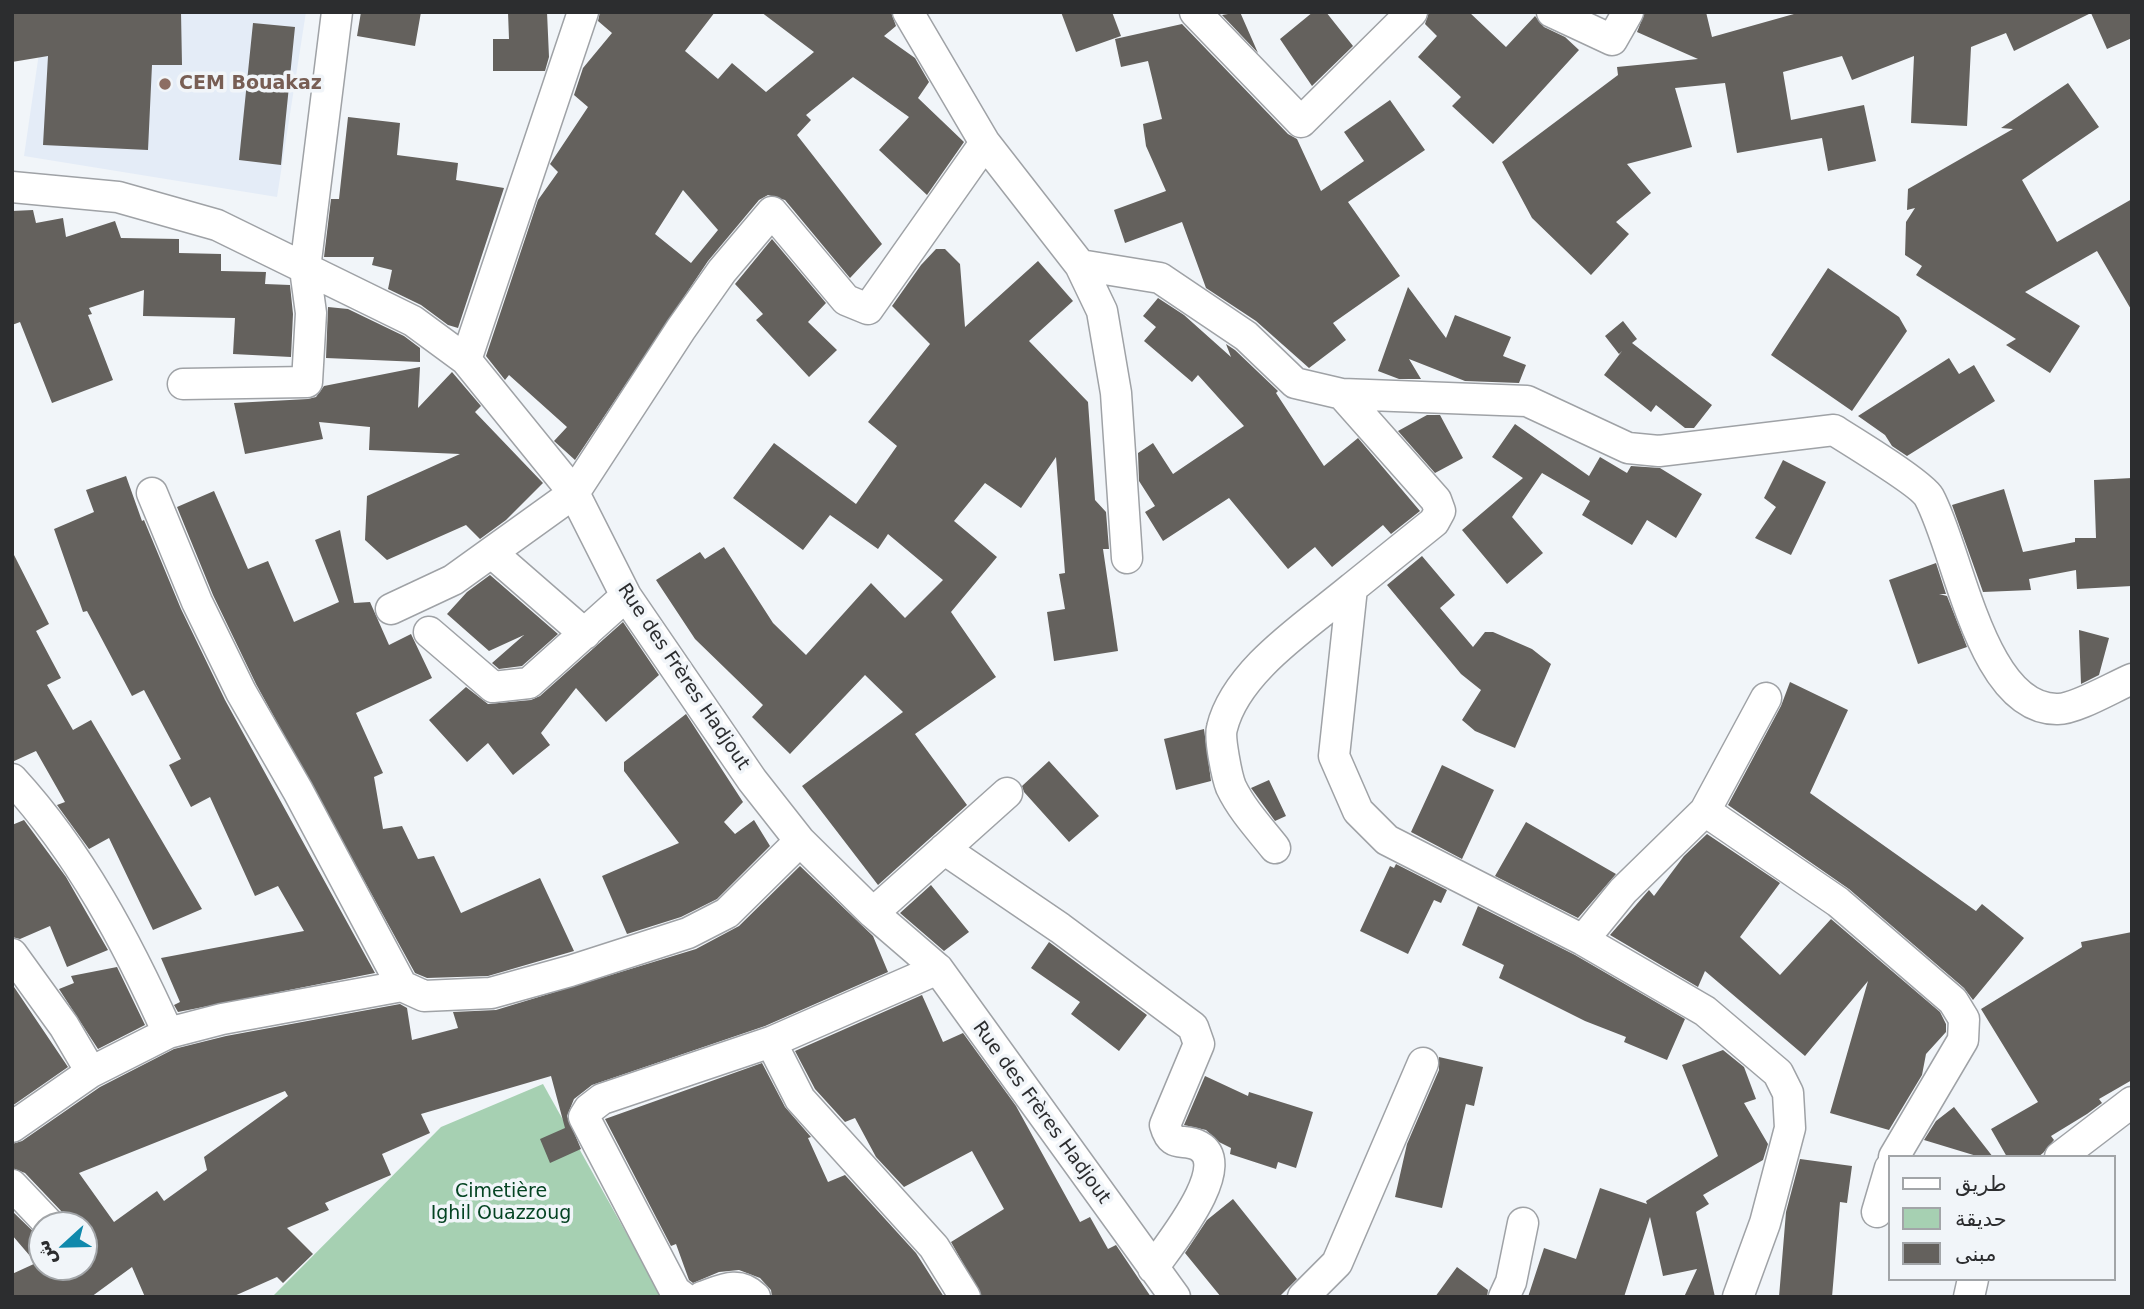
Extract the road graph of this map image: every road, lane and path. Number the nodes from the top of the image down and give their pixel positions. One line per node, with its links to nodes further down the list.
1 (337, 12): 11 (street)
2 (583, 12): 12 (street)
3 (908, 12): 8 (street)
4 (1195, 12): 5 (street)
5 (1412, 12)
6 (1552, 12): 7 (street)
7 (1628, 12)
8 (985, 143): 10 (street); 16 (street)
9 (12, 187): 11 (street, Rue des Frères Hadjout)
10 (1080, 265): 14 (street); 18 (street)
11 (305, 270): 12 (street, Rue des Frères Hadjout); 13 (street)
12 (466, 360): 16 (street, Rue des Frères Hadjout)
13 (183, 383)
14 (1342, 394): 19 (street); 24 (street)
15 (152, 492): 36 (street)
16 (573, 493): 17 (street); 20 (street, Rue des Frères Hadjout)
17 (492, 553): 21 (street); 23 (street)
18 (1127, 558)
19 (1352, 588): 30 (street); 33 (street)
20 (626, 596): 23 (street); 29 (street, Rue des Frères Hadjout)
21 (391, 609)
22 (429, 632): 23 (street)
23 (585, 634)
24 (2132, 679)
25 (1766, 698): 28 (street)
26 (12, 779): 37 (street)
27 (1007, 793): 31 (street)
28 (1704, 811): 33 (street); 43 (street)
29 (800, 841): 32 (street, Rue des Frères Hadjout); 36 (street)
30 (1275, 848)
31 (944, 849): 32 (street); 50 (street)
32 (873, 913): 35 (street, Rue des Frères Hadjout)
33 (1583, 940): 58 (street)
34 (12, 954): 40 (street)
35 (938, 969): 38 (street); 50 (street, Rue des Frères Hadjout)
36 (402, 986): 37 (street)
37 (168, 1033): 40 (street)
38 (771, 1042): 51 (street); 54 (street)
39 (1423, 1063): 56 (street)
40 (91, 1072): 42 (street)
41 (2132, 1102): 44 (street)
42 (12, 1127)
43 (1895, 1155)
44 (2063, 1155)
45 (1888, 1175): 48 (street)
46 (12, 1185): 47 (street)
47 (37, 1211)
48 (1877, 1212)
49 (1523, 1223): 57 (street)
50 (1153, 1268): 55 (street, Rue des Frères Hadjout)
51 (683, 1297)
52 (702, 1297): 53 (street)
53 (755, 1297)
54 (965, 1297)
55 (1175, 1297)
56 (1303, 1297)
57 (1504, 1297)
58 (1738, 1297)

